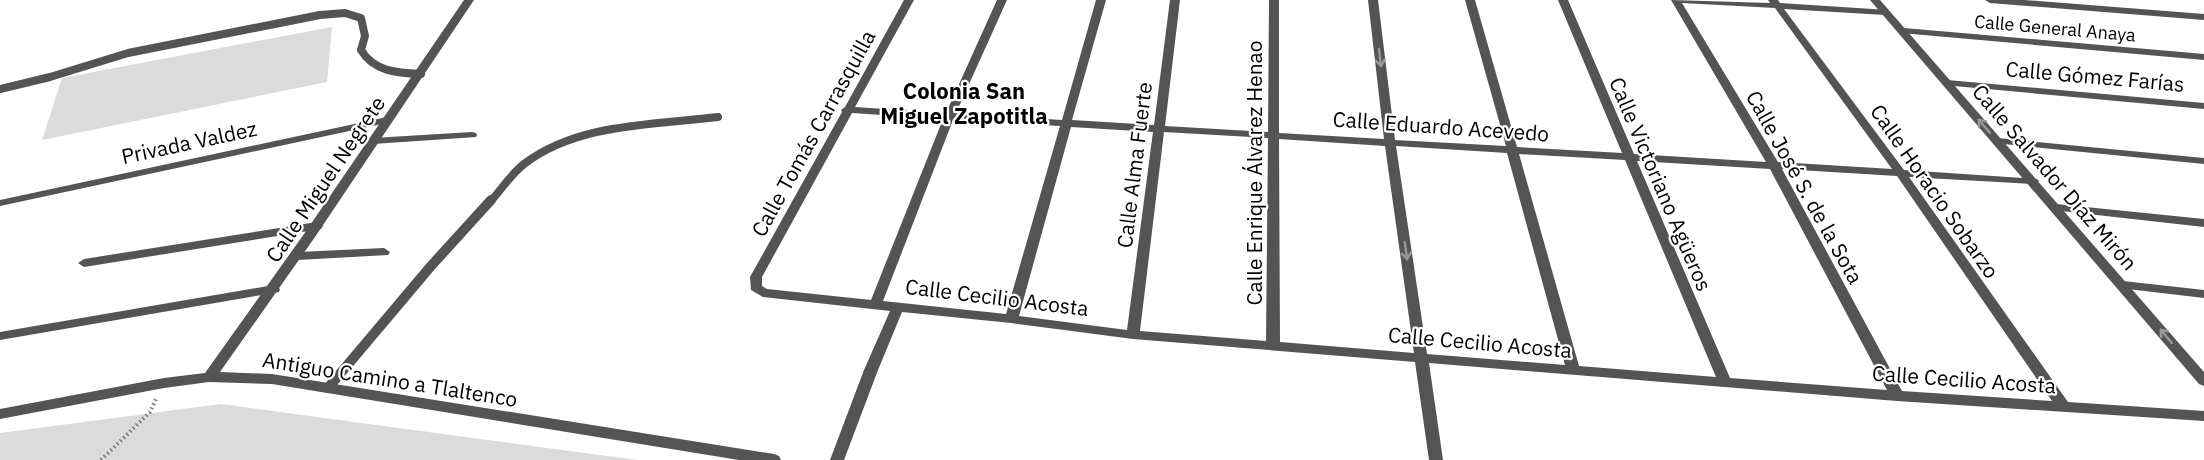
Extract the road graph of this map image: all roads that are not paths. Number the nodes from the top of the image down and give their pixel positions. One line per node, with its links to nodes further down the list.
1 (469, 0): 18 (street, Calle Miguel Negrete)
2 (909, 0): 22 (street, Calle Tomás Carrasquilla)
3 (1002, 0): 23 (street)
4 (1101, 0): 26 (street)
5 (1174, 0): 27 (street, Calle Alma Fuerte)
6 (1274, 0): 29 (street, Calle Enrique Álvarez Henao)
7 (1373, 0): 31 (street, one-way to 31)
8 (1470, 0): 33 (street)
9 (1563, 0): 34 (street, Calle Victoriano Agüeros)
10 (1676, 0): 13 (street); 36 (street, Calle José S. de la Sota)
11 (1875, 0): 14 (street, Calle Salvador Díaz Mirón)
12 (1990, 0): 15 (street)
13 (1774, 2): 14 (street); 37 (street, Calle Horacio Sobarzo)
14 (1885, 12): 16 (street, Calle Salvador Díaz Mirón)
15 (2204, 17)
16 (1904, 31): 17 (street, Calle General Anaya); 19 (street, Calle Salvador Díaz Mirón)
17 (2204, 57)
18 (421, 74): 20 (lane); 25 (street, Calle Miguel Negrete)
19 (1947, 83): 21 (street, Calle Gómez Farías); 32 (street, Calle Salvador Díaz Mirón, one-way to 19)
20 (0, 89)
21 (2204, 106)
22 (846, 110): 23 (street, Calle Eduardo Acevedo); 47 (street, Calle Tomás Carrasquilla)
23 (950, 115): 26 (street, Calle Eduardo Acevedo); 50 (street)
24 (718, 117): 61 (lane)
25 (387, 120): 30 (street, Calle Miguel Negrete); 39 (street, Privada Valdez)
26 (1067, 122): 27 (street, Calle Eduardo Acevedo); 52 (street)
27 (1159, 128): 29 (street, Calle Eduardo Acevedo); 53 (street, Calle Alma Fuerte)
28 (472, 135): 30 (street)
29 (1274, 135): 31 (street, Calle Eduardo Acevedo); 55 (street, Calle Enrique Álvarez Henao)
30 (373, 141): 42 (street, Calle Miguel Negrete)
31 (1390, 141): 33 (street, Calle Eduardo Acevedo); 56 (street, one-way to 56)
32 (1997, 141): 35 (street); 38 (street, Calle Salvador Díaz Mirón)
33 (1512, 149): 34 (street, Calle Eduardo Acevedo); 57 (street)
34 (1628, 158): 36 (street, Calle Eduardo Acevedo); 60 (street, Calle Victoriano Agüeros)
35 (2204, 161)
36 (1774, 165): 37 (street, Calle Eduardo Acevedo); 62 (street, Calle José S. de la Sota)
37 (1900, 172): 38 (street, Calle Eduardo Acevedo); 63 (street, Calle Horacio Sobarzo)
38 (2033, 181): 40 (street, Calle Salvador Díaz Mirón)
39 (0, 203)
40 (2056, 208): 41 (street); 46 (street, Calle Salvador Díaz Mirón)
41 (2204, 223)
42 (317, 226): 44 (street, Calle Miguel Negrete); 45 (street)
43 (384, 252): 44 (street)
44 (298, 256): 48 (street, Calle Miguel Negrete)
45 (84, 263)
46 (2123, 285): 49 (street); 59 (street, Calle Salvador Díaz Mirón, one-way to 46)
47 (756, 287): 50 (street, Calle Cecilio Acosta)
48 (274, 290): 54 (street); 58 (street, Calle Miguel Negrete)
49 (2204, 294)
50 (876, 303): 51 (street, Calle Cecilio Acosta)
51 (898, 307): 52 (street, Calle Cecilio Acosta); 67 (street)
52 (1011, 319): 53 (street, Calle Cecilio Acosta)
53 (1133, 335): 55 (street, Calle Cecilio Acosta)
54 (0, 336)
55 (1273, 347): 56 (street, Calle Cecilio Acosta)
56 (1422, 359): 57 (street, Calle Cecilio Acosta); 68 (street)
57 (1574, 371): 60 (street, Calle Cecilio Acosta)
58 (209, 377): 61 (street, Antiguo Camino a Tlaltenco); 64 (street, Antiguo Camino a Tlaltenco)
59 (2203, 379)
60 (1725, 382): 62 (street, Calle Cecilio Acosta)
61 (328, 388): 66 (street, Antiguo Camino a Tlaltenco)
62 (1897, 396): 63 (street, Calle Cecilio Acosta)
63 (2063, 406): 65 (street, Calle Cecilio Acosta)
64 (0, 414)
65 (2204, 416)
66 (774, 460)
67 (837, 460)
68 (1436, 460)

